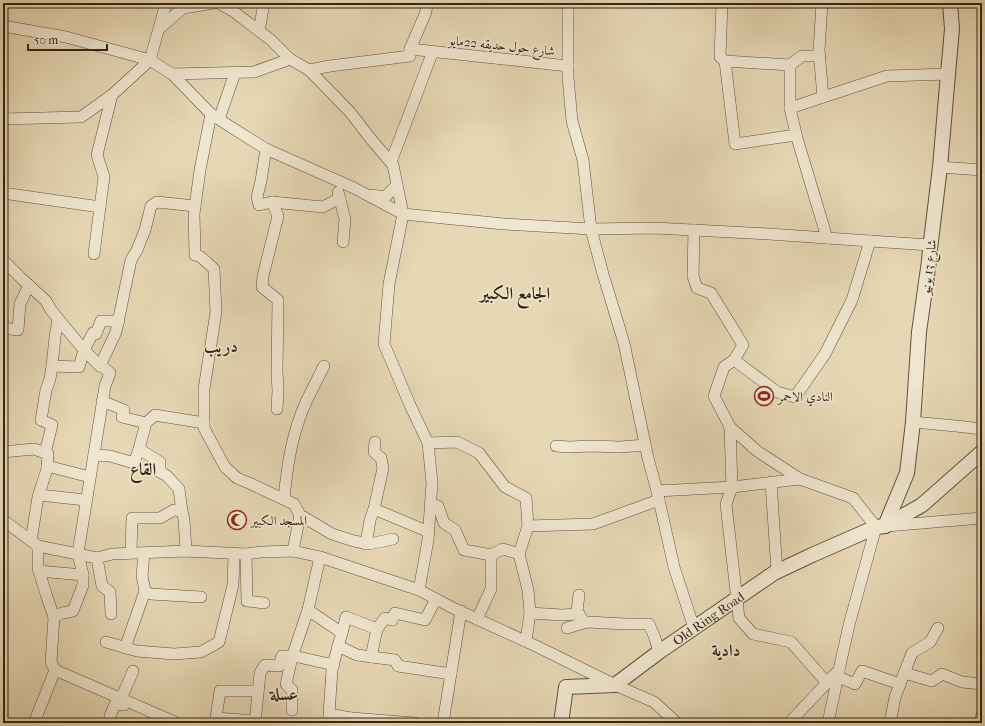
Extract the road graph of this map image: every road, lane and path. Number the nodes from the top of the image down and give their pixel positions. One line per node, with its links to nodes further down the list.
1 (166, 3): 11 (street)
2 (214, 3): 11 (street)
3 (218, 3): 12 (street)
4 (264, 3): 12 (street)
5 (427, 3): 13 (street)
6 (568, 3): 20 (street)
7 (722, 3): 18 (street)
8 (822, 3): 15 (street)
9 (950, 3): 24 (street, شارع 13 يونيو)
10 (3, 26): 17 (street)
11 (160, 28): 17 (street)
12 (259, 31): 16 (street)
13 (410, 49): 14 (street, شارع حول حديقه 22مايو); 21 (street)
14 (432, 51): 20 (street, شارع حول حديقه 22مايو); 32 (street, شارع حول حديقه 22مايو)
15 (820, 56): 19 (street); 26 (street)
16 (290, 59): 21 (street); 22 (street)
17 (150, 60): 23 (street); 25 (street)
18 (725, 61): 19 (street); 30 (street)
19 (790, 65): 27 (street)
20 (568, 66): 44 (street)
21 (309, 70): 32 (street)
22 (235, 73): 23 (street); 28 (street)
23 (172, 74): 28 (street)
24 (948, 74): 26 (street); 33 (street, شارع 13 يونيو)
25 (112, 95): 29 (street); 42 (street)
26 (823, 97): 27 (street)
27 (790, 108): 30 (street)
28 (215, 117): 31 (street); 41 (street)
29 (3, 119)
30 (796, 135): 46 (street)
31 (266, 149): 35 (street); 40 (street)
32 (391, 162): 36 (street)
33 (940, 167): 34 (street); 49 (street, شارع 13 يونيو)
34 (982, 170)
35 (335, 180): 38 (street); 39 (street)
36 (397, 185): 38 (street); 43 (street)
37 (3, 193): 42 (street)
38 (366, 195): 43 (street)
39 (340, 198): 40 (street); 48 (street)
40 (272, 202): 63 (street)
41 (195, 206): 55 (street); 66 (street)
42 (100, 207): 50 (street)
43 (403, 214): 44 (street); 70 (street)
44 (591, 229): 45 (street); 71 (street)
45 (694, 230): 46 (street); 58 (street)
46 (827, 238): 47 (street)
47 (870, 241): 49 (street); 58 (street)
48 (343, 242)
49 (930, 245): 64 (street, شارع 13 يونيو)
50 (94, 254)
51 (4, 261): 52 (street); 53 (street)
52 (3, 274)
53 (29, 285): 54 (street); 56 (street)
54 (58, 319): 57 (street); 59 (street)
55 (119, 321): 57 (street); 60 (street)
56 (3, 329)
57 (84, 350): 59 (street); 60 (street)
58 (734, 360): 67 (street)
59 (52, 366): 76 (street)
60 (100, 366): 62 (street)
61 (324, 366): 85 (street)
62 (102, 401): 65 (street); 77 (street)
63 (277, 409)
64 (913, 422): 68 (street); 94 (street, شارع 13 يونيو)
65 (146, 423): 66 (street); 73 (street)
66 (204, 423): 85 (street)
67 (730, 427): 80 (street); 82 (street)
68 (982, 429)
69 (375, 442): 88 (street)
70 (428, 443): 87 (street); 93 (street)
71 (645, 445): 72 (street); 84 (street)
72 (556, 446)
73 (139, 449): 77 (street); 89 (street)
74 (3, 452): 76 (street)
75 (982, 452): 94 (street, Old Ring Road)
76 (45, 453): 78 (street)
77 (94, 455): 79 (street)
78 (47, 466): 79 (street); 83 (street)
79 (90, 476): 86 (street)
80 (800, 479): 81 (street); 94 (street)
81 (771, 482): 82 (street); 110 (street)
82 (732, 487): 84 (street); 117 (street)
83 (39, 495): 86 (street); 97 (street)
84 (658, 496): 93 (street); 127 (street)
85 (284, 499): 90 (street)
86 (86, 500): 101 (street)
87 (431, 504): 95 (street); 106 (street)
88 (374, 509): 95 (street); 98 (street)
89 (182, 511): 99 (street); 102 (street)
90 (300, 515): 98 (street); 100 (street)
91 (982, 518): 94 (street)
92 (3, 520): 97 (street)
93 (528, 526): 105 (street)
94 (880, 527): 110 (street, Old Ring Road); 143 (street)
95 (429, 532): 112 (street)
96 (393, 539): 98 (street)
97 (35, 543): 101 (street); 109 (street)
98 (366, 544)
99 (186, 551): 103 (street); 104 (street)
100 (293, 551): 104 (street); 107 (street)
101 (78, 553): 108 (street); 111 (street)
102 (131, 553): 103 (street); 108 (street)
103 (144, 553): 113 (street)
104 (240, 554): 118 (street); 134 (street)
105 (518, 554): 106 (street); 121 (street)
106 (492, 555): 125 (street)
107 (320, 557): 112 (street); 119 (street)
108 (97, 558): 122 (street)
109 (39, 571): 111 (street); 123 (street)
110 (777, 572): 117 (street, Old Ring Road)
111 (83, 575): 123 (street)
112 (419, 590): 116 (street)
113 (145, 591): 115 (street); 134 (street)
114 (579, 595): 124 (street)
115 (202, 597)
116 (436, 599): 120 (street); 129 (street)
117 (737, 599): 127 (street, Old Ring Road); 143 (street)
118 (264, 603)
119 (308, 610): 130 (street); 136 (street)
120 (461, 611): 125 (street); 141 (street)
121 (530, 613): 124 (street); 131 (street)
122 (111, 614)
123 (54, 617): 139 (street)
124 (582, 618): 126 (street); 135 (street)
125 (477, 619): 131 (street)
126 (567, 628)
127 (694, 628): 135 (street, Old Ring Road)
128 (938, 628): 142 (street)
129 (377, 629): 130 (street); 137 (street)
130 (342, 633): 133 (street)
131 (526, 641): 146 (street)
132 (106, 642): 134 (street)
133 (338, 646): 137 (street); 138 (street)
134 (125, 648)
135 (659, 652): 146 (street, Old Ring Road)
136 (292, 657): 138 (street); 147 (street); 149 (street)
137 (371, 657): 141 (street)
138 (334, 665): 152 (street)
139 (55, 670): 148 (street); 154 (street)
140 (133, 671): 148 (street)
141 (451, 674): 158 (street)
142 (904, 674): 144 (street); 145 (street)
143 (834, 676): 144 (street); 161 (street); 162 (street)
144 (900, 684): 163 (street)
145 (982, 684)
146 (615, 686): 159 (street); 160 (street)
147 (258, 691): 151 (street); 153 (street)
148 (123, 700): 155 (street); 156 (street)
149 (292, 710)
150 (982, 714): 164 (street)
151 (216, 720): 153 (street)
152 (351, 720): 157 (street)
153 (255, 722)
154 (34, 723)
155 (109, 723)
156 (177, 723)
157 (415, 723)
158 (443, 723)
159 (561, 723)
160 (677, 723)
161 (789, 723)
162 (828, 723)
163 (890, 723)
164 (980, 723)

